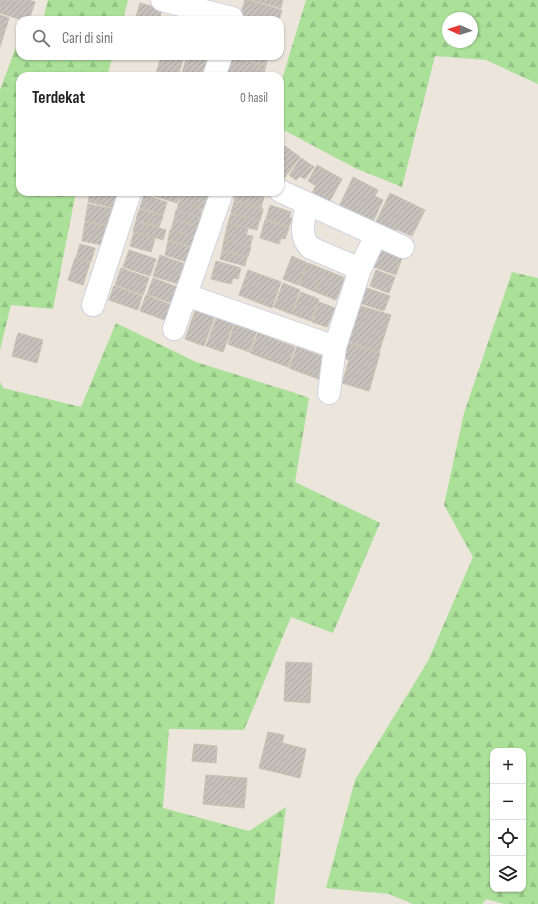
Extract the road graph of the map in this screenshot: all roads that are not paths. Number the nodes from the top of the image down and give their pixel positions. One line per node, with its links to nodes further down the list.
1 (162, 0): 2 (street)
2 (234, 13)
3 (220, 60): 4 (street)
4 (215, 72)
5 (284, 193): 8 (street)
6 (129, 196): 13 (street)
7 (221, 196): 12 (street)
8 (308, 204): 9 (street); 11 (street)
9 (376, 235): 10 (street); 11 (street)
10 (403, 247)
11 (360, 269): 15 (street)
12 (186, 295): 14 (street); 15 (street)
13 (93, 305)
14 (174, 329)
15 (336, 347): 16 (street)
16 (329, 393)

